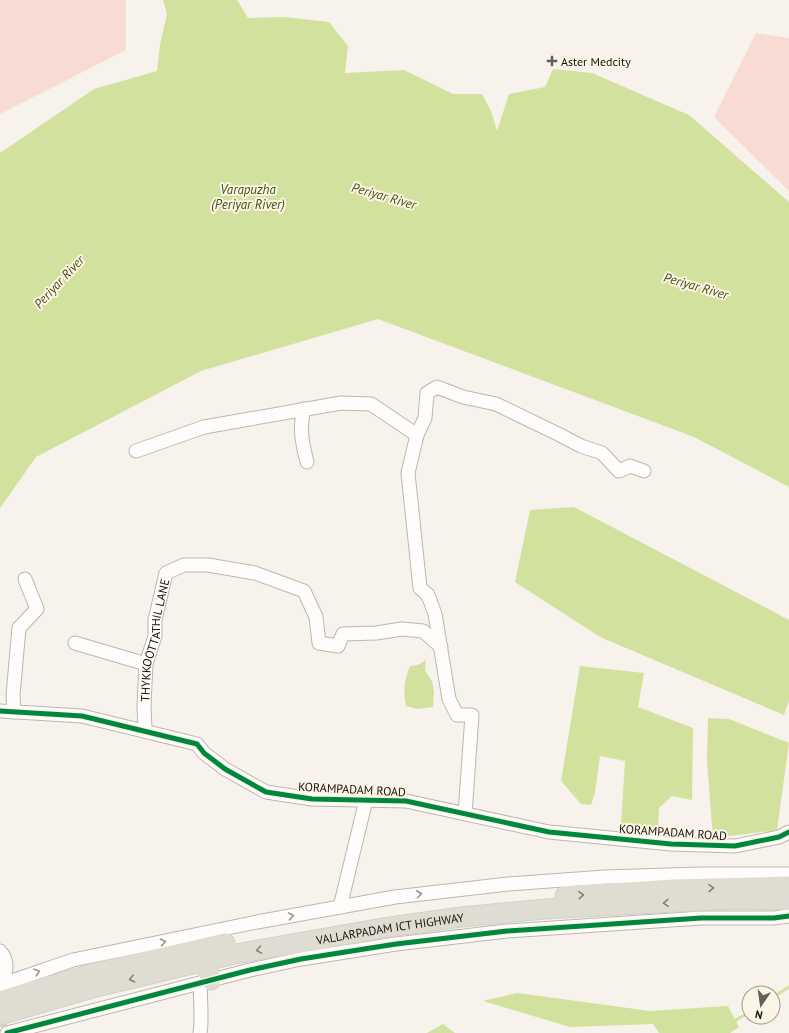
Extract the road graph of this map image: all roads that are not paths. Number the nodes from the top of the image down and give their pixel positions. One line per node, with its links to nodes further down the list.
1 (304, 409): 2 (street); 3 (street); 4 (street)
2 (417, 435): 5 (street); 8 (street)
3 (136, 451)
4 (307, 462)
5 (644, 471)
6 (25, 579): 11 (street)
7 (74, 643): 9 (street)
8 (441, 647): 9 (street, THYKKOOTTATHIL LANE); 14 (street)
9 (146, 664): 12 (street, THYKKOOTTATHIL LANE)
10 (0, 711): 11 (street, KORAMPADAM ROAD)
11 (14, 712): 12 (street, KORAMPADAM ROAD)
12 (144, 731): 13 (street, KORAMPADAM ROAD)
13 (366, 800): 14 (street, KORAMPADAM ROAD); 20 (street)
14 (465, 814): 15 (street, KORAMPADAM ROAD)
15 (789, 832)
16 (789, 874): 20 (street, one-way to 16)
17 (789, 886): 19 (highway, VALLARPADAM ICT HIGHWAY, one-way to 17)
18 (789, 900): 19 (highway, VALLARPADAM ICT HIGHWAY, one-way to 19)
19 (544, 903): 22 (highway, VALLARPADAM ICT HIGHWAY); 24 (highway, VALLARPADAM ICT HIGHWAY, one-way to 24)
20 (340, 907): 22 (street, one-way to 20)
21 (789, 916): 25 (street)
22 (223, 936): 26 (street, one-way to 22); 27 (highway, VALLARPADAM ICT HIGHWAY)
23 (3, 956): 26 (street)
24 (205, 961): 25 (highway); 28 (highway, VALLARPADAM ICT HIGHWAY, one-way to 28)
25 (206, 981): 28 (street); 29 (street)
26 (0, 985)
27 (0, 1001)
28 (2, 1028)
29 (200, 1033)

